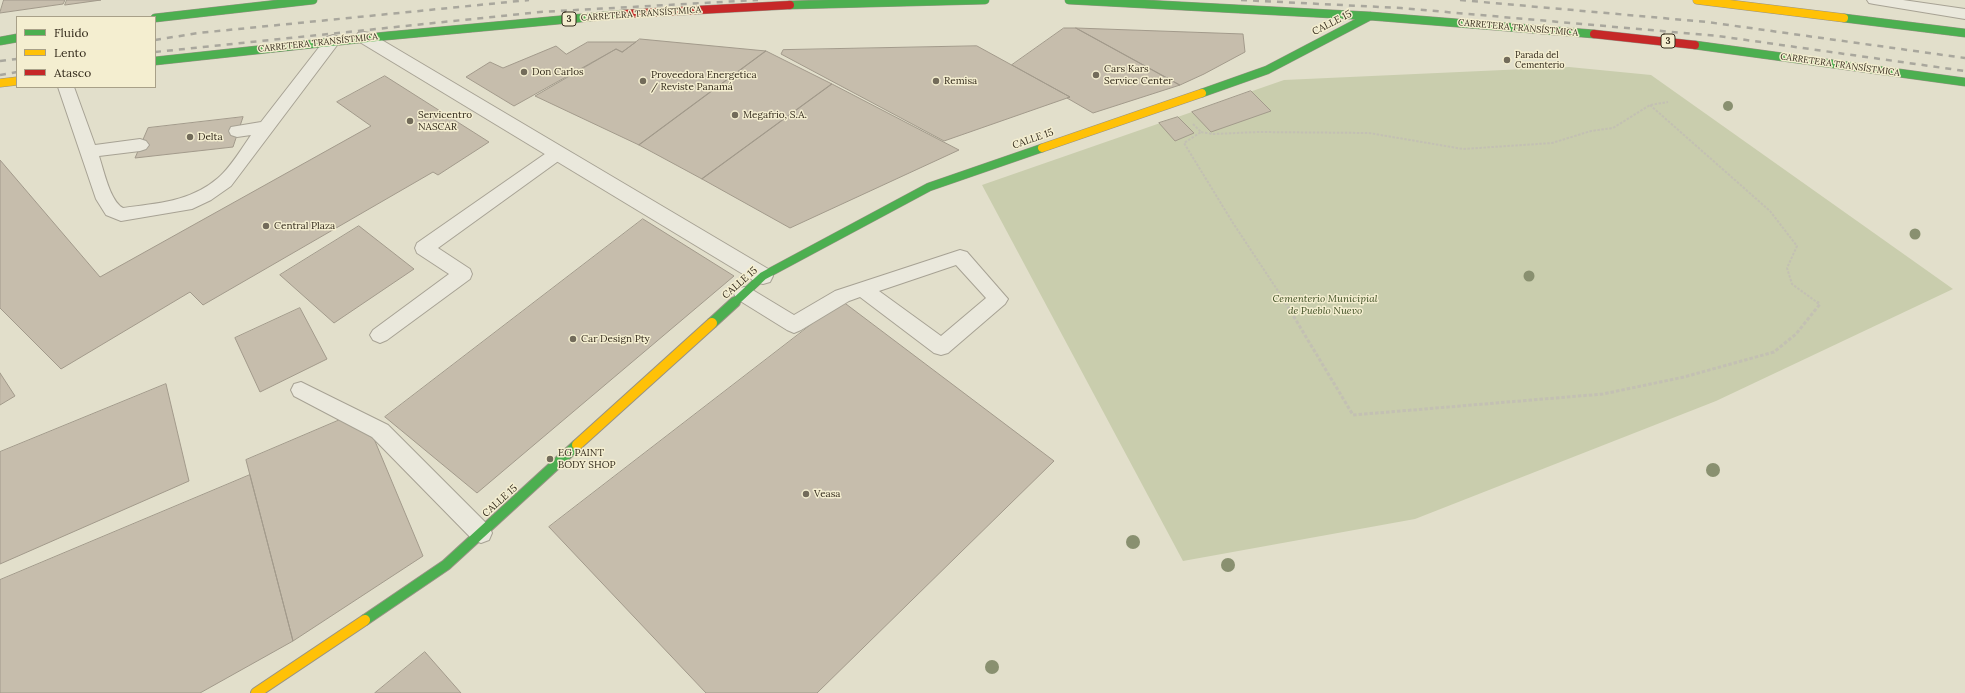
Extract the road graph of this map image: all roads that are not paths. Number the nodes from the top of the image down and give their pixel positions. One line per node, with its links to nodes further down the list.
1 (313, 0): 9 (main road)
2 (985, 0): 11 (main road, CARRETERA TRANSÍSTMICA / 3)
3 (1069, 0): 8 (main road, CARRETERA TRANSÍSTMICA / 3)
4 (1697, 0): 6 (main road)
5 (1874, 0): 7 (lane)
6 (1732, 2): 10 (main road)
7 (1965, 14)
8 (1370, 16): 17 (main road, CARRETERA TRANSÍSTMICA / 3); 25 (main road, CALLE 15)
9 (156, 18)
10 (1965, 33)
11 (364, 37): 13 (main road, CARRETERA TRANSÍSTMICA / 3); 24 (street)
12 (16, 38): 14 (main road)
13 (333, 40): 15 (main road, CARRETERA TRANSÍSTMICA / 3); 20 (lane)
14 (0, 41)
15 (156, 61)
16 (16, 80): 18 (main road)
17 (1965, 82)
18 (0, 84)
19 (66, 88): 23 (lane)
20 (266, 127): 21 (lane); 23 (lane)
21 (237, 131)
22 (140, 144): 23 (lane)
23 (89, 152)
24 (558, 153): 25 (street); 28 (lane)
25 (763, 276): 27 (main road, CALLE 15)
26 (863, 288): 26 (lane); 27 (lane)
27 (744, 294): 30 (main road, CALLE 15)
28 (380, 335)
29 (302, 390): 30 (lane)
30 (481, 533): 31 (main road, CALLE 15)
31 (256, 693)

